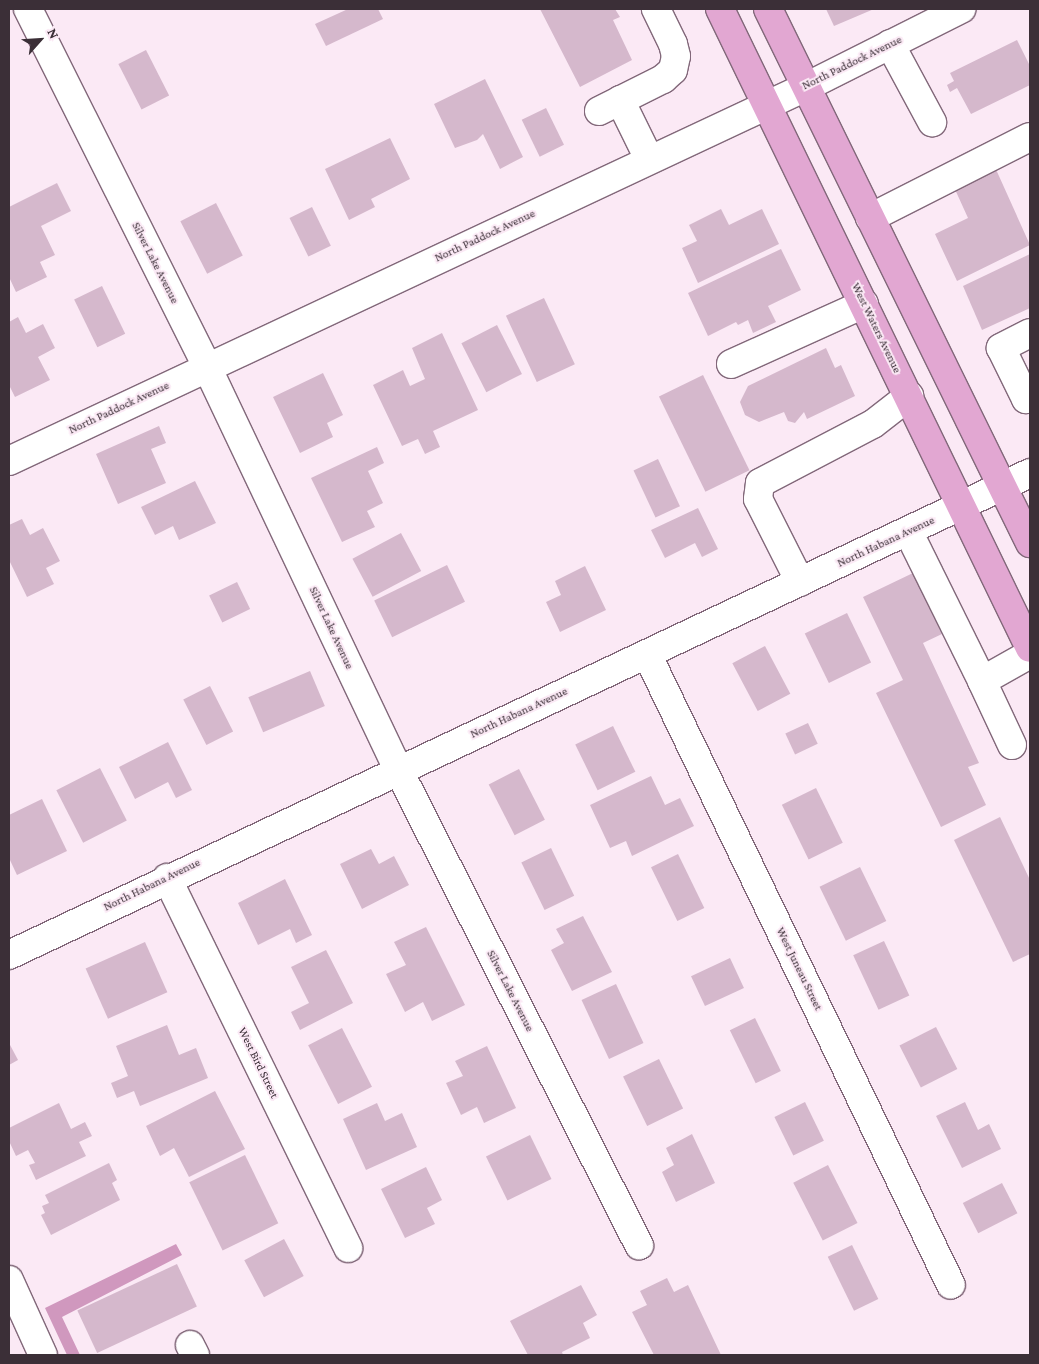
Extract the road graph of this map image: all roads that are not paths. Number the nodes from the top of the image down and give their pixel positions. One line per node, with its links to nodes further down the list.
1 (28, 9): 16 (street, Silver Lake Avenue)
2 (656, 9): 11 (street)
3 (720, 9): 8 (main road, West Waters Avenue)
4 (768, 9): 7 (main road)
5 (961, 9): 6 (street, North Paddock Avenue)
6 (890, 44): 7 (street, North Paddock Avenue); 9 (street)
7 (806, 87): 8 (street, North Paddock Avenue); 12 (main road)
8 (766, 102): 11 (street, North Paddock Avenue); 13 (main road, West Waters Avenue)
9 (932, 122)
10 (1030, 137): 12 (street)
11 (649, 159): 16 (street, North Paddock Avenue)
12 (870, 218): 21 (main road)
13 (864, 304): 15 (street); 17 (main road, West Waters Avenue)
14 (1030, 334): 18 (street)
15 (732, 364)
16 (207, 367): 19 (street, North Paddock Avenue); 31 (street, Silver Lake Avenue)
17 (909, 396): 22 (main road, West Waters Avenue); 25 (street)
18 (1030, 397)
19 (9, 461)
20 (1030, 473): 21 (street, North Habana Avenue)
21 (1002, 487): 22 (street, North Habana Avenue); 24 (main road)
22 (962, 507): 23 (street, North Habana Avenue); 26 (main road, West Waters Avenue)
23 (908, 531): 25 (street, North Habana Avenue); 29 (street)
24 (1030, 543)
25 (800, 582): 27 (street, North Habana Avenue)
26 (1030, 648)
27 (647, 654): 31 (street, North Habana Avenue); 37 (street, West Juneau Street)
28 (1030, 654): 29 (street)
29 (982, 681): 30 (street)
30 (1012, 746)
31 (398, 769): 32 (street, North Habana Avenue); 34 (street, Silver Lake Avenue)
32 (167, 878): 33 (street, North Habana Avenue); 35 (street, West Bird Street)
33 (9, 955)
34 (639, 1245)
35 (348, 1248)
36 (9, 1280): 38 (street)
37 (951, 1285)
38 (43, 1355)

